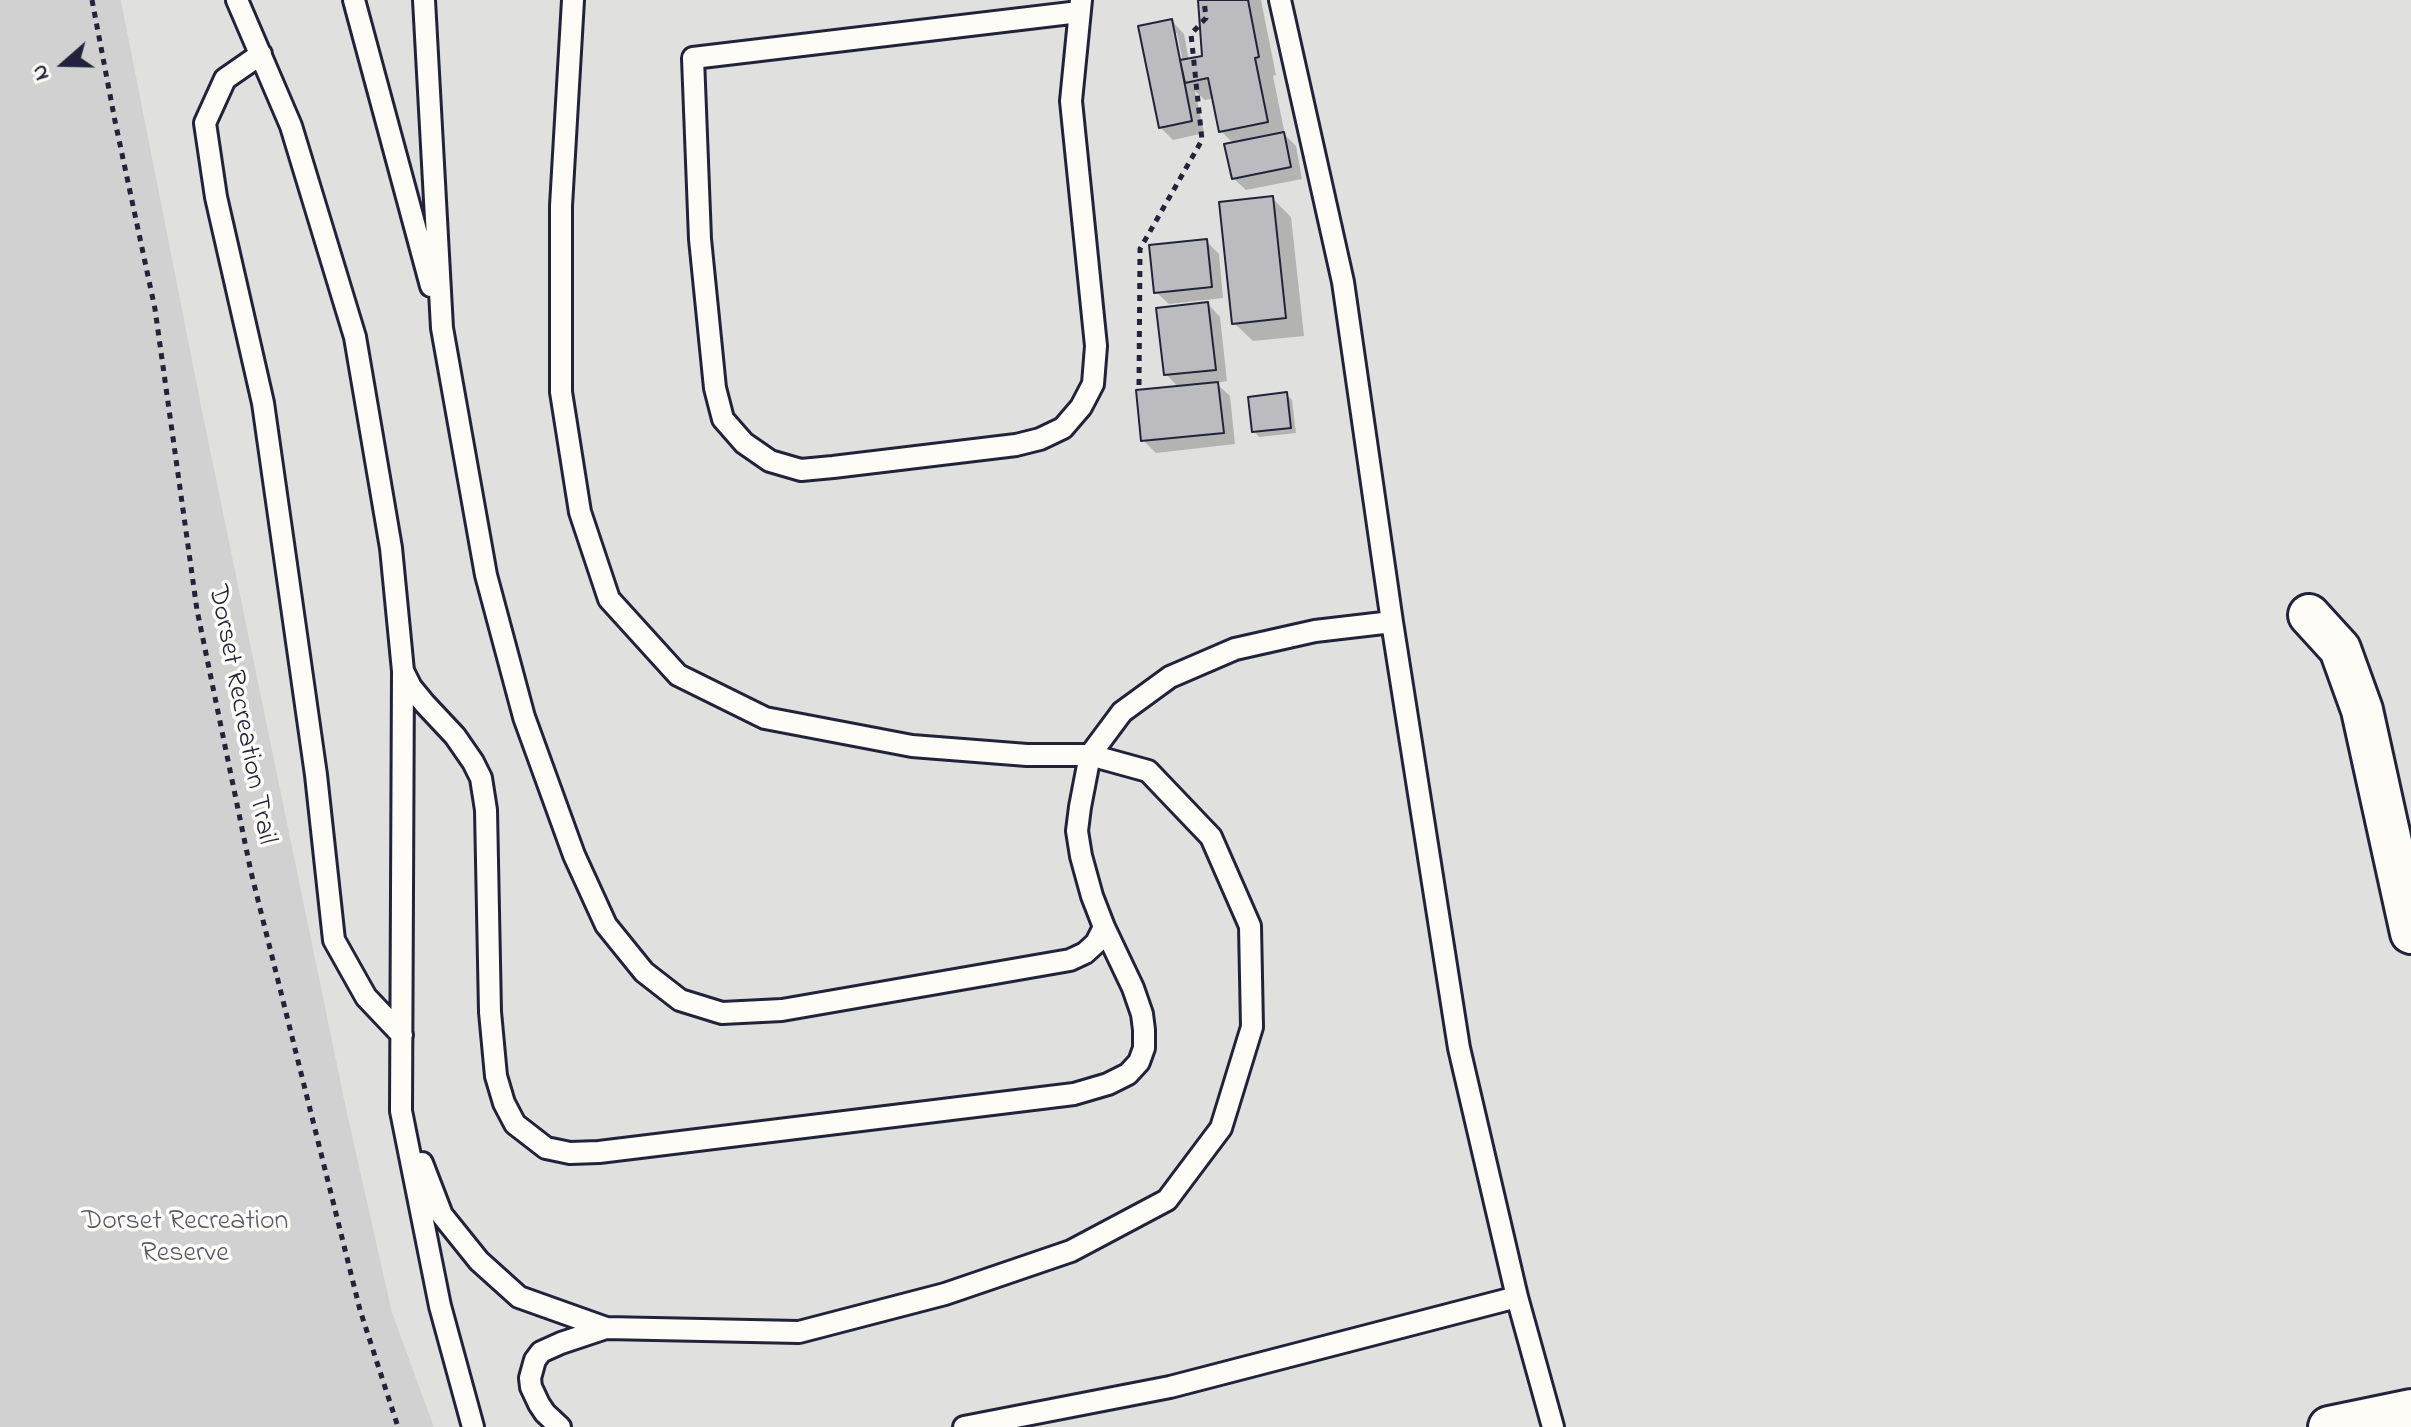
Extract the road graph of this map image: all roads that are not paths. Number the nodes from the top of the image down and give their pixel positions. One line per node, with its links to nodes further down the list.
1 (237, 0): 7 (lane)
2 (354, 0): 8 (lane)
3 (424, 0): 8 (lane)
4 (573, 0): 12 (lane)
5 (1280, 0): 10 (lane)
6 (1080, 6): 6 (lane)
7 (261, 54): 11 (lane); 15 (lane)
8 (442, 328): 13 (lane)
9 (2309, 615): 14 (street)
10 (1392, 622): 12 (lane); 17 (lane)
11 (403, 671): 13 (lane); 15 (lane)
12 (1090, 755): 13 (lane); 18 (lane)
13 (1104, 927)
14 (2411, 933)
15 (402, 1035): 16 (lane)
16 (401, 1111): 18 (lane); 20 (lane)
17 (1517, 1297): 22 (lane); 23 (lane)
18 (606, 1328): 21 (lane)
19 (2411, 1410): 24 (street)
20 (473, 1427)
21 (560, 1427)
22 (964, 1427)
23 (1553, 1427)
24 (2329, 1427)

